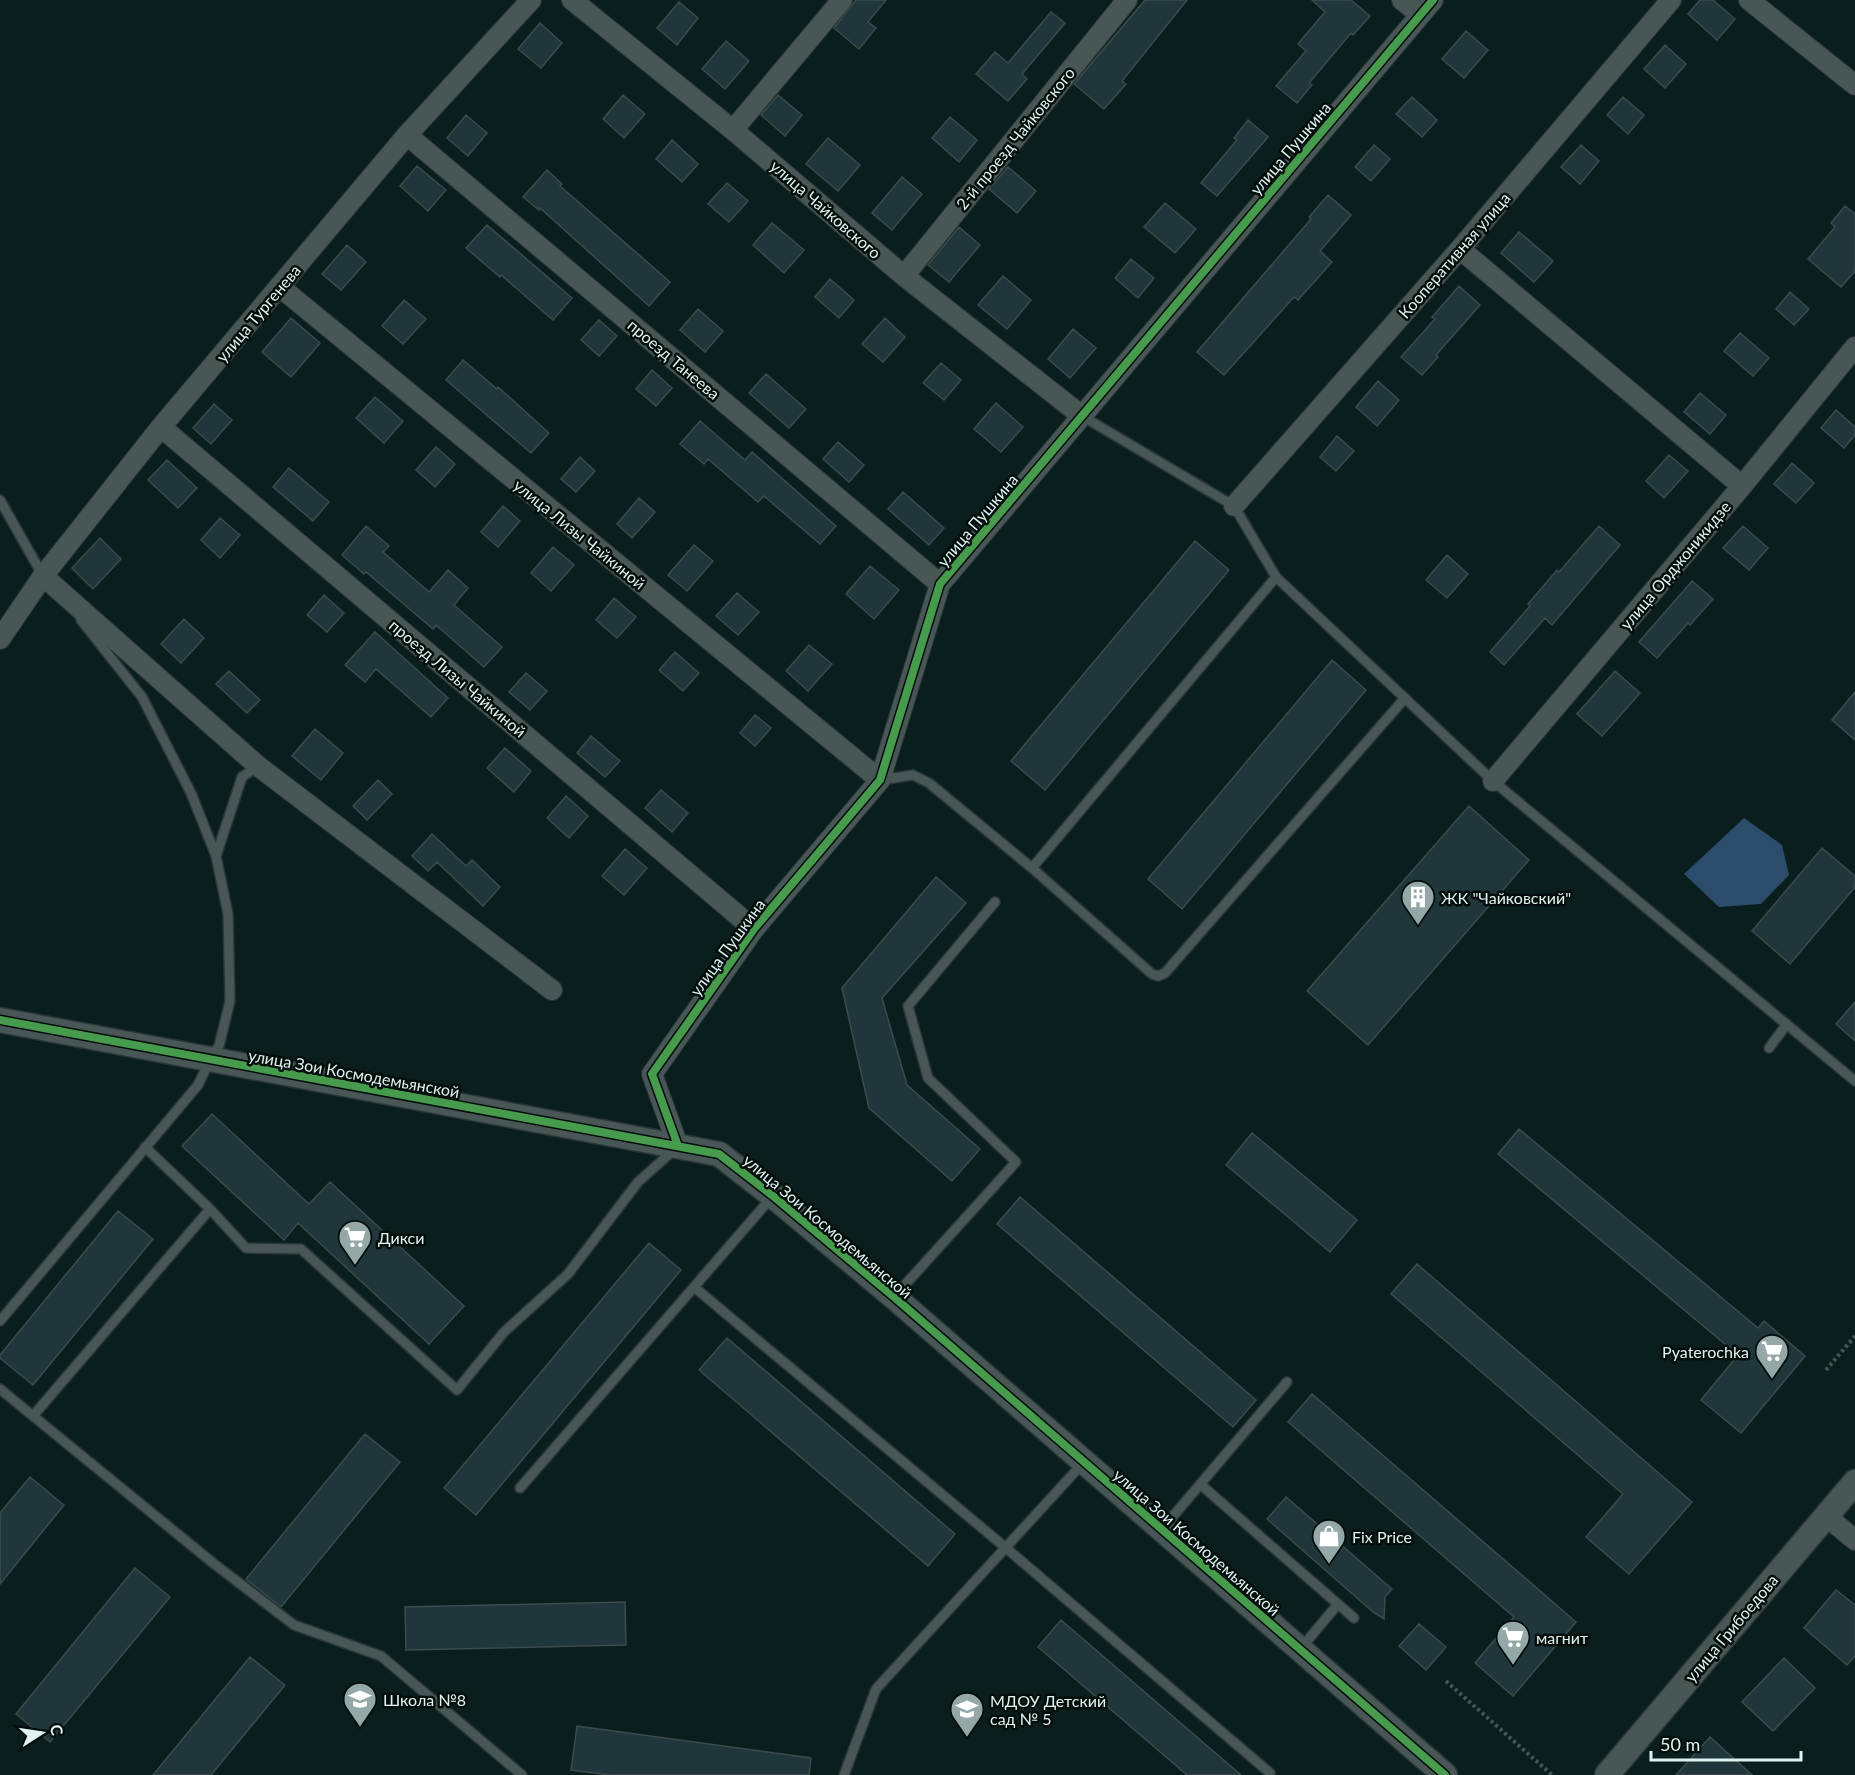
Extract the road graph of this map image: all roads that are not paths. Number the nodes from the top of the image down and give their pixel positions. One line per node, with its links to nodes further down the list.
1 (531, 0): 11 (street, улица Тургенева)
2 (572, 0): 10 (street, улица Чайковского)
3 (842, 0): 10 (street)
4 (1126, 0): 13 (street, 2-й проезд Чайковского)
5 (1402, 0): 8 (street)
6 (1671, 0): 12 (street, Кооперативная улица)
7 (1749, 0): 9 (street)
8 (1426, 7): 16 (street, улица Пушкина)
9 (1855, 85)
10 (733, 130): 13 (street, улица Чайковского)
11 (407, 135): 14 (street, улица Тургенева); 23 (street, проезд Танеева)
12 (1460, 249): 18 (street); 20 (street, Кооперативная улица)
13 (904, 276): 16 (street, улица Чайковского)
14 (280, 287): 17 (street, улица Тургенева); 27 (street, улица Лизы Чайкиной)
15 (1855, 347): 18 (street, улица Орджоникидзе)
16 (1082, 416): 20 (lane); 23 (street, улица Пушкина)
17 (161, 427): 21 (street, улица Тургенева); 32 (street, проезд Лизы Чайкиной)
18 (1742, 486): 28 (street, улица Орджоникидзе)
19 (0, 500): 21 (lane)
20 (1234, 506): 22 (lane)
21 (43, 576): 24 (street, улица Тургенева); 26 (street); 29 (lane)
22 (1276, 577): 25 (lane); 30 (lane)
23 (940, 584): 27 (street, улица Пушкина)
24 (0, 639)
25 (1405, 698): 28 (lane); 30 (lane)
26 (258, 766): 29 (lane); 33 (street)
27 (880, 780): 30 (lane); 32 (street, улица Пушкина)
28 (1493, 781): 35 (lane)
29 (216, 856): 37 (lane)
30 (1032, 868)
31 (995, 902): 44 (lane)
32 (754, 929): 39 (street, улица Пушкина)
33 (552, 990)
34 (0, 1020): 37 (street, улица Зои Космодемьянской)
35 (1787, 1024): 36 (lane); 38 (lane)
36 (1769, 1048)
37 (210, 1060): 39 (street, улица Зои Космодемьянской); 40 (lane)
38 (1855, 1081)
39 (678, 1146): 41 (street, улица Зои Космодемьянской); 42 (lane)
40 (144, 1147): 42 (lane); 45 (lane)
41 (773, 1196): 43 (lane); 44 (street, улица Зои Космодемьянской)
42 (210, 1209): 48 (lane)
43 (694, 1287): 52 (lane); 56 (lane)
44 (894, 1298): 49 (street, улица Зои Космодемьянской)
45 (0, 1321)
46 (1287, 1382): 51 (lane)
47 (0, 1389): 48 (lane)
48 (33, 1416): 61 (lane)
49 (1084, 1462): 54 (street, улица Зои Космодемьянской); 56 (lane)
50 (1855, 1482): 53 (street, улица Грибоедова)
51 (1200, 1484): 54 (lane); 57 (lane)
52 (520, 1488)
53 (1826, 1516): 55 (street); 64 (street, улица Грибоедова)
54 (1162, 1530): 59 (street, улица Зои Космодемьянской)
55 (1855, 1540)
56 (1006, 1548): 60 (lane); 62 (lane)
57 (1338, 1604): 58 (lane); 59 (lane)
58 (1354, 1618)
59 (1300, 1650): 63 (street, улица Зои Космодемьянской)
60 (1270, 1773)
61 (522, 1775)
62 (844, 1775)
63 (1445, 1775)
64 (1607, 1775)

